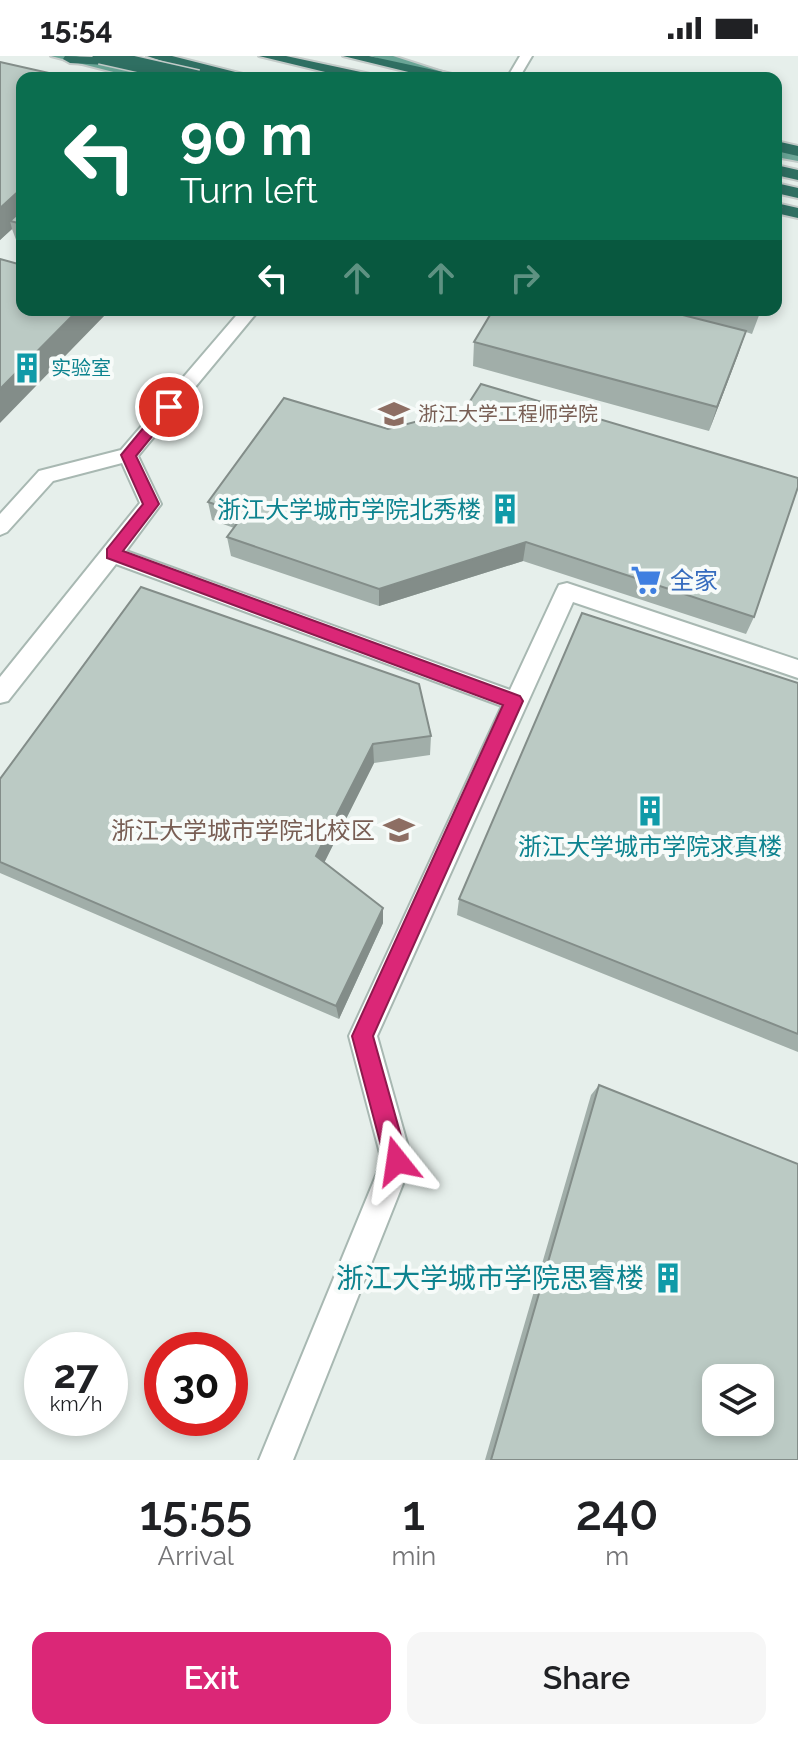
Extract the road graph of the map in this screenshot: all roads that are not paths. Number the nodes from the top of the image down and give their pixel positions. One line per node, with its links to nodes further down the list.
1 (100, 56): 9 (highway, bridge)
2 (154, 56): 11 (highway)
3 (266, 56): 12 (highway)
4 (301, 56): 13 (highway)
5 (350, 56): 14 (highway)
6 (378, 56): 15 (main road)
7 (64, 57): 8 (main road); 10 (highway)
8 (129, 72)
9 (171, 72)
10 (189, 72)
11 (225, 72)
12 (342, 72)
13 (352, 72)
14 (425, 72)
15 (433, 72)
16 (245, 316): 17 (street)
17 (128, 455): 18 (street); 19 (street)
18 (0, 527)
19 (112, 554): 21 (street); 22 (street)
20 (798, 669): 22 (street)
21 (0, 694)
22 (514, 701): 23 (street)
23 (276, 1460)

